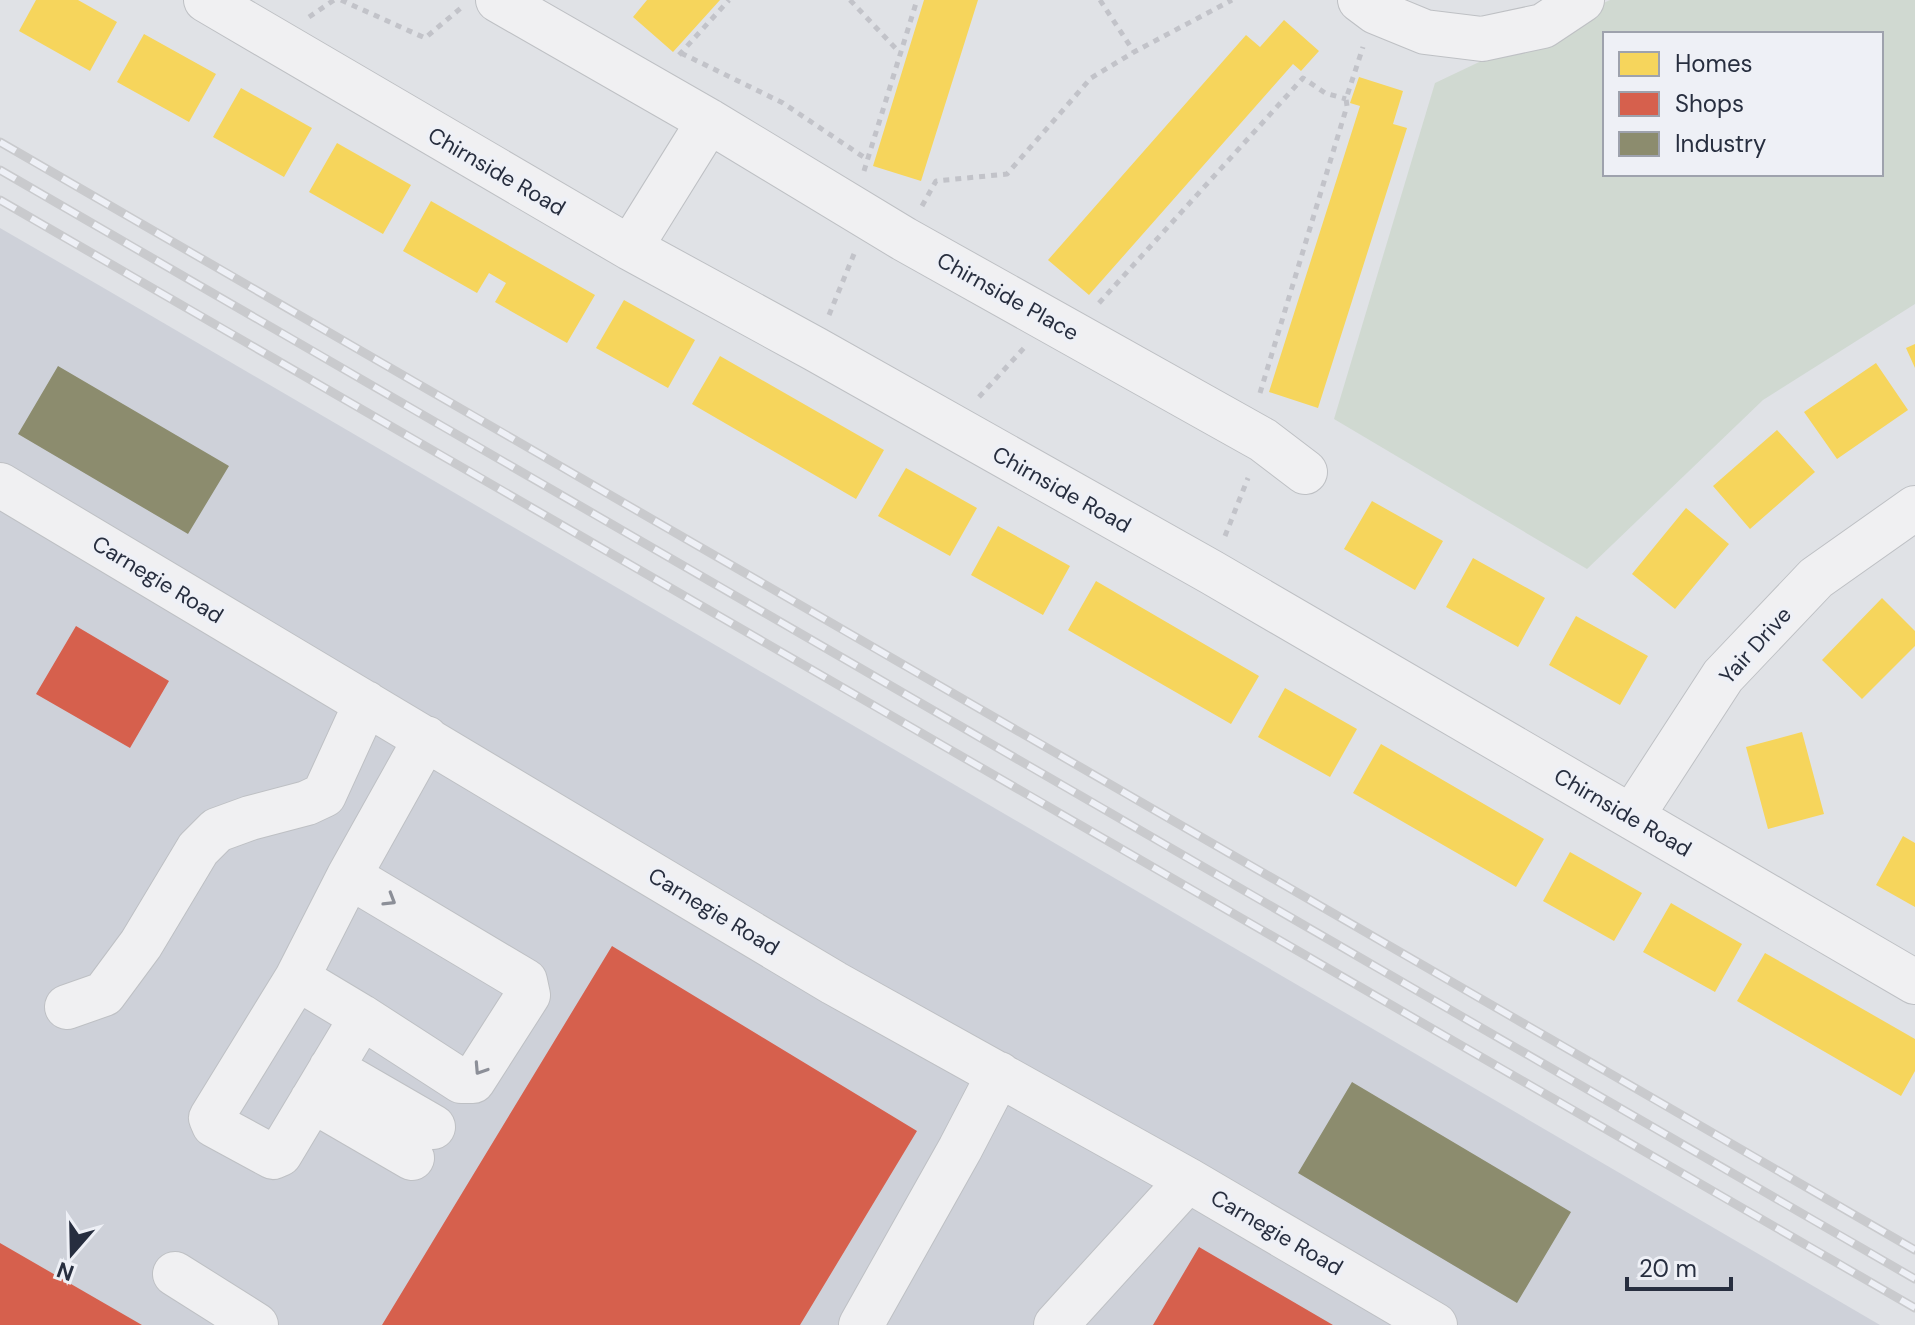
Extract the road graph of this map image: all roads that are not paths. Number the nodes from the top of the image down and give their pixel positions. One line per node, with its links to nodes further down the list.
1 (206, 0): 6 (street, Chirnside Road)
2 (498, 0): 5 (street, Chirnside Place)
3 (1582, 0): 4 (street)
4 (1368, 6)
5 (709, 121): 6 (street); 7 (street, Chirnside Place)
6 (630, 248): 12 (street, Chirnside Road)
7 (1305, 472)
8 (0, 485): 10 (street, Carnegie Road)
9 (1915, 508): 12 (street, Yair Drive)
10 (366, 703): 11 (street, Carnegie Road); 16 (street)
11 (426, 738): 13 (street); 18 (street, Carnegie Road)
12 (1632, 816): 15 (street, Chirnside Road)
13 (349, 876): 14 (street); 17 (street, one-way to 17)
14 (297, 978): 17 (street); 19 (street)
15 (1915, 982)
16 (67, 1007)
17 (362, 1017): 19 (street)
18 (999, 1074): 21 (street, Carnegie Road); 25 (street)
19 (322, 1084): 20 (street)
20 (422, 1142)
21 (1188, 1180): 23 (street); 26 (street, Carnegie Road)
22 (175, 1274): 24 (street)
23 (1063, 1322)
24 (256, 1325)
25 (861, 1325)
26 (1435, 1325)

